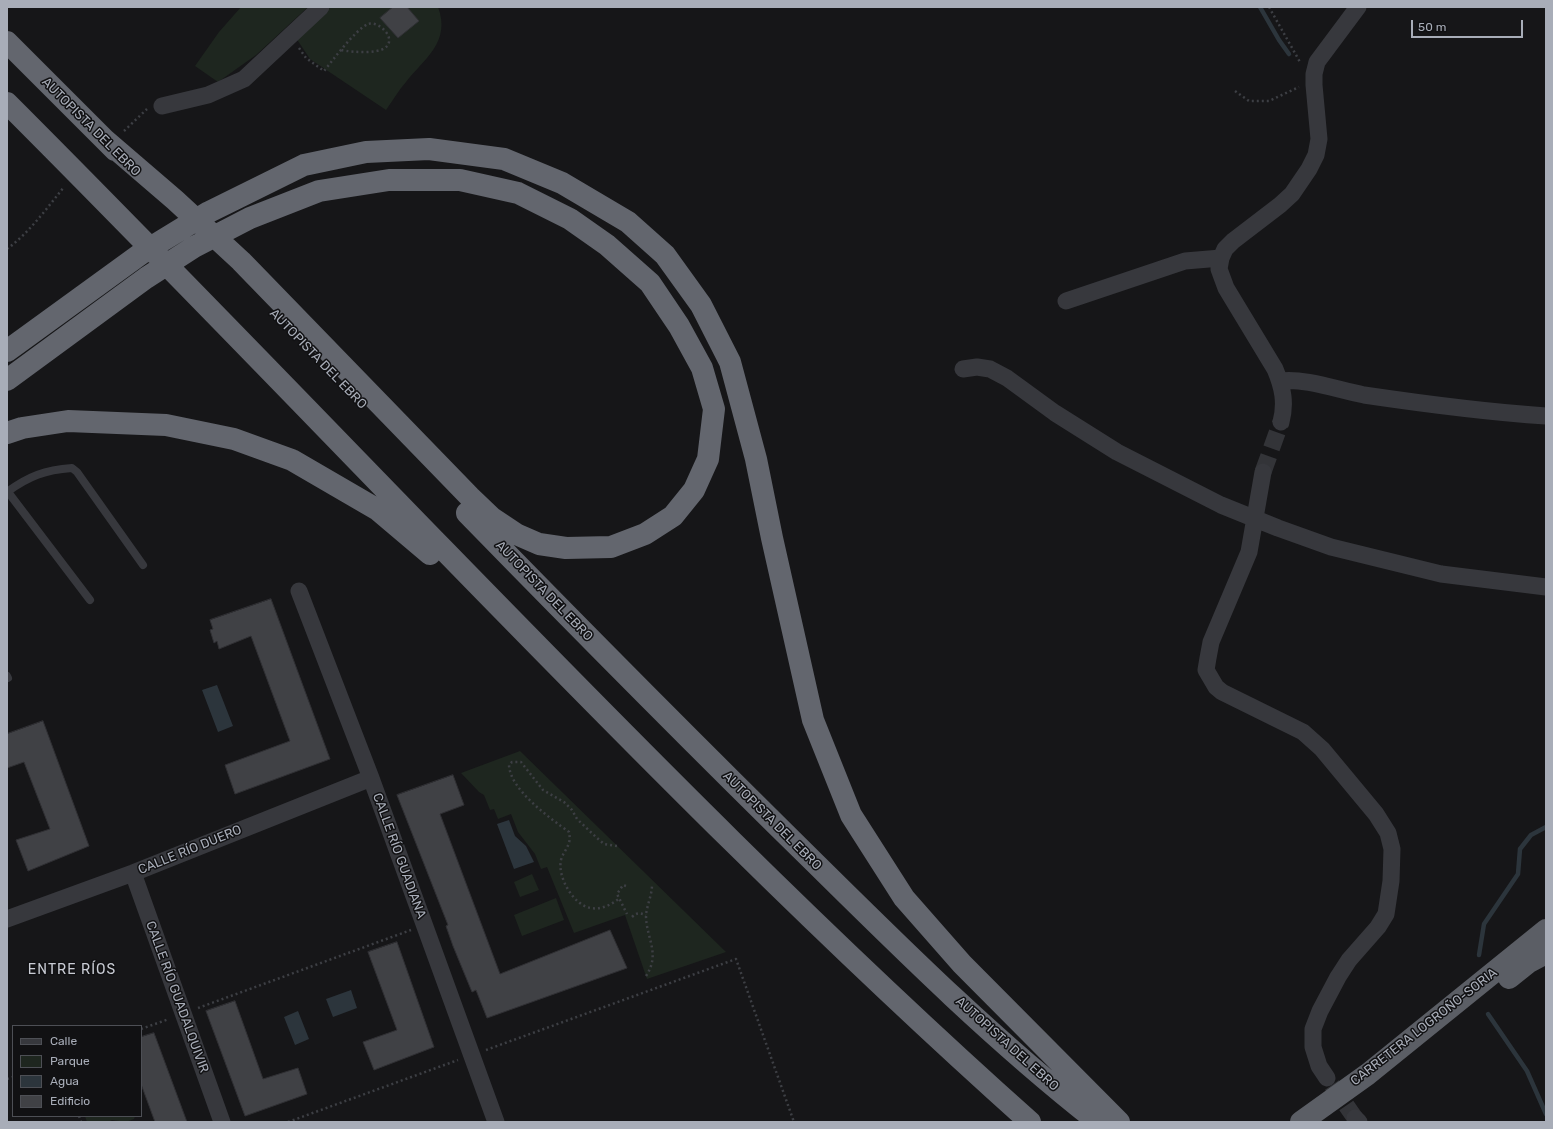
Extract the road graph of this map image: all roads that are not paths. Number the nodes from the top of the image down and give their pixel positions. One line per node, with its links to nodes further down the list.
1 (321, 7): 5 (street)
2 (1358, 7): 7 (street)
3 (7, 42): 6 (highway, AUTOPISTA DEL EBRO)
4 (7, 103): 28 (highway)
5 (162, 106)
6 (104, 139): 11 (highway); 34 (highway, AUTOPISTA DEL EBRO)
7 (1221, 258): 8 (street); 12 (street)
8 (1066, 301)
9 (7, 351): 35 (highway)
10 (963, 369): 18 (street)
11 (7, 380)
12 (1280, 381): 13 (street); 14 (street)
13 (1546, 416)
14 (1281, 422)
15 (7, 433): 28 (highway)
16 (1263, 472): 18 (street)
17 (8, 492): 19 (lane); 22 (lane)
18 (1255, 519): 20 (street); 30 (street)
19 (143, 565)
20 (1546, 586)
21 (299, 591): 23 (street, CALLE RÍO GUADIANA)
22 (90, 600)
23 (371, 778): 24 (street, CALLE RÍO DUERO); 32 (street, CALLE RÍO GUADIANA)
24 (133, 873): 25 (street, CALLE RÍO DUERO); 31 (street, CALLE RÍO GUADALQUIVIR)
25 (7, 918)
26 (1546, 930): 29 (highway, CARRETERA LOGROÑO-SORIA)
27 (1546, 953): 29 (highway)
28 (878, 984): 33 (highway)
29 (1368, 1074): 36 (highway, CARRETERA LOGROÑO-SORIA)
30 (1327, 1078)
31 (222, 1122)
32 (496, 1122)
33 (1030, 1122)
34 (1098, 1122)
35 (1120, 1122)
36 (1301, 1122)

